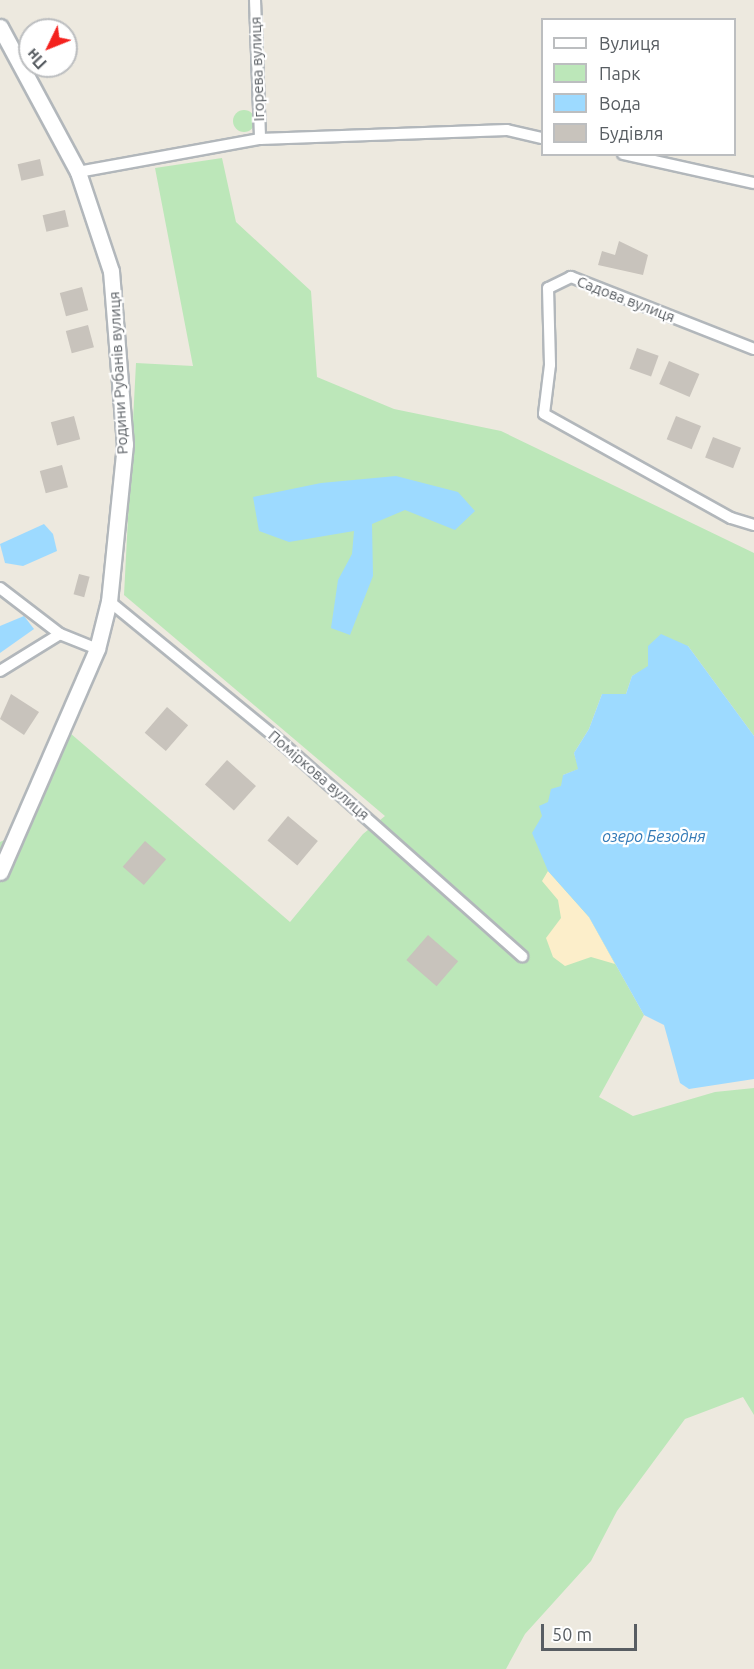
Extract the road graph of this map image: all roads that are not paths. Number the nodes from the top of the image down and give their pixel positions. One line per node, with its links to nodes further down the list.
1 (255, 0): 4 (street, Ігорева вулиця)
2 (0, 27): 6 (street, Родини Рубанів вулиця)
3 (541, 138): 4 (street)
4 (260, 139): 6 (street)
5 (632, 156): 7 (street)
6 (78, 172): 11 (street, Родини Рубанів вулиця)
7 (754, 183)
8 (754, 349): 9 (street, Садова вулиця)
9 (754, 525)
10 (0, 588): 12 (street)
11 (110, 601): 13 (street, Родини Рубанів вулиця); 16 (street, Поміркова вулиця)
12 (60, 634): 13 (street); 14 (street)
13 (97, 650): 15 (street, Родини Рубанів вулиця)
14 (0, 671)
15 (0, 872)
16 (522, 956)

